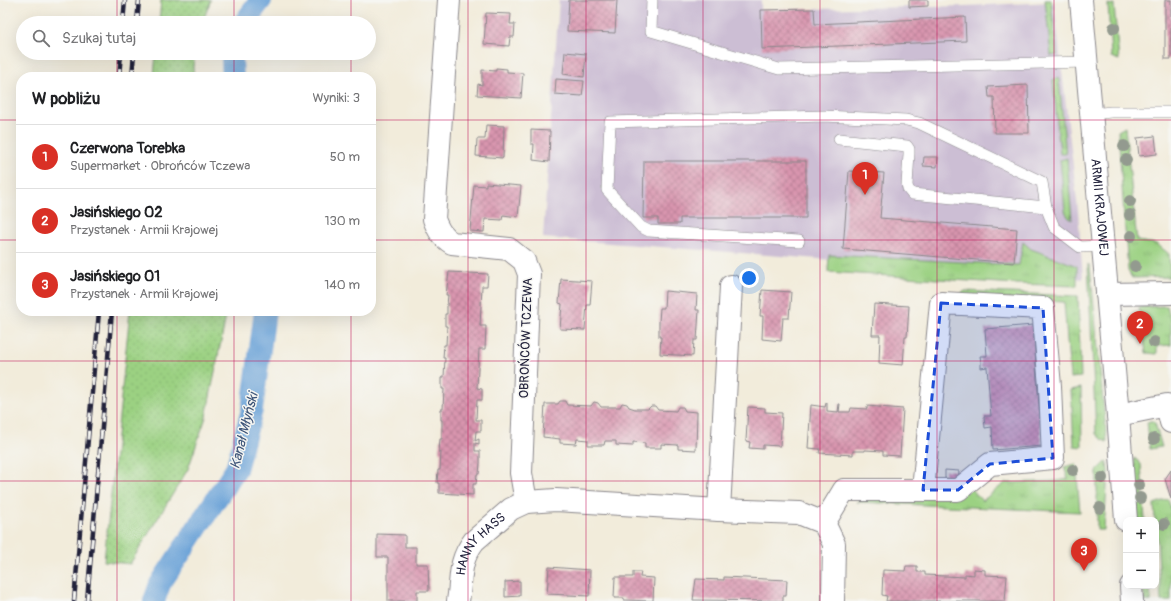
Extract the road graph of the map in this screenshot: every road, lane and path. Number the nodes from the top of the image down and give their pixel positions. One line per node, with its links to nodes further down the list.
1 (450, 0): 17 (street, OBROŃCÓW TCZEWA)
2 (652, 0): 4 (lane)
3 (1081, 0): 4 (street, ARMII KRAJOWEJ)
4 (1087, 62): 6 (street, ARMII KRAJOWEJ)
5 (1171, 112): 6 (lane)
6 (1092, 114): 10 (street, ARMII KRAJOWEJ)
7 (839, 139): 8 (lane)
8 (1046, 207): 9 (lane); 10 (lane)
9 (799, 240)
10 (1103, 246): 13 (street, ARMII KRAJOWEJ)
11 (731, 286): 18 (street)
12 (1171, 293): 13 (street)
13 (1107, 294): 14 (street, ARMII KRAJOWEJ)
14 (1118, 415): 15 (street); 19 (street, ARMII KRAJOWEJ)
15 (1171, 422)
16 (923, 490): 16 (street); 20 (street)
17 (526, 502): 18 (street); 22 (street, HANNY HASS)
18 (719, 510): 20 (street)
19 (1126, 517)
20 (824, 523): 23 (street)
21 (1131, 589): 24 (street)
22 (458, 601)
23 (834, 601)
24 (1132, 601)

